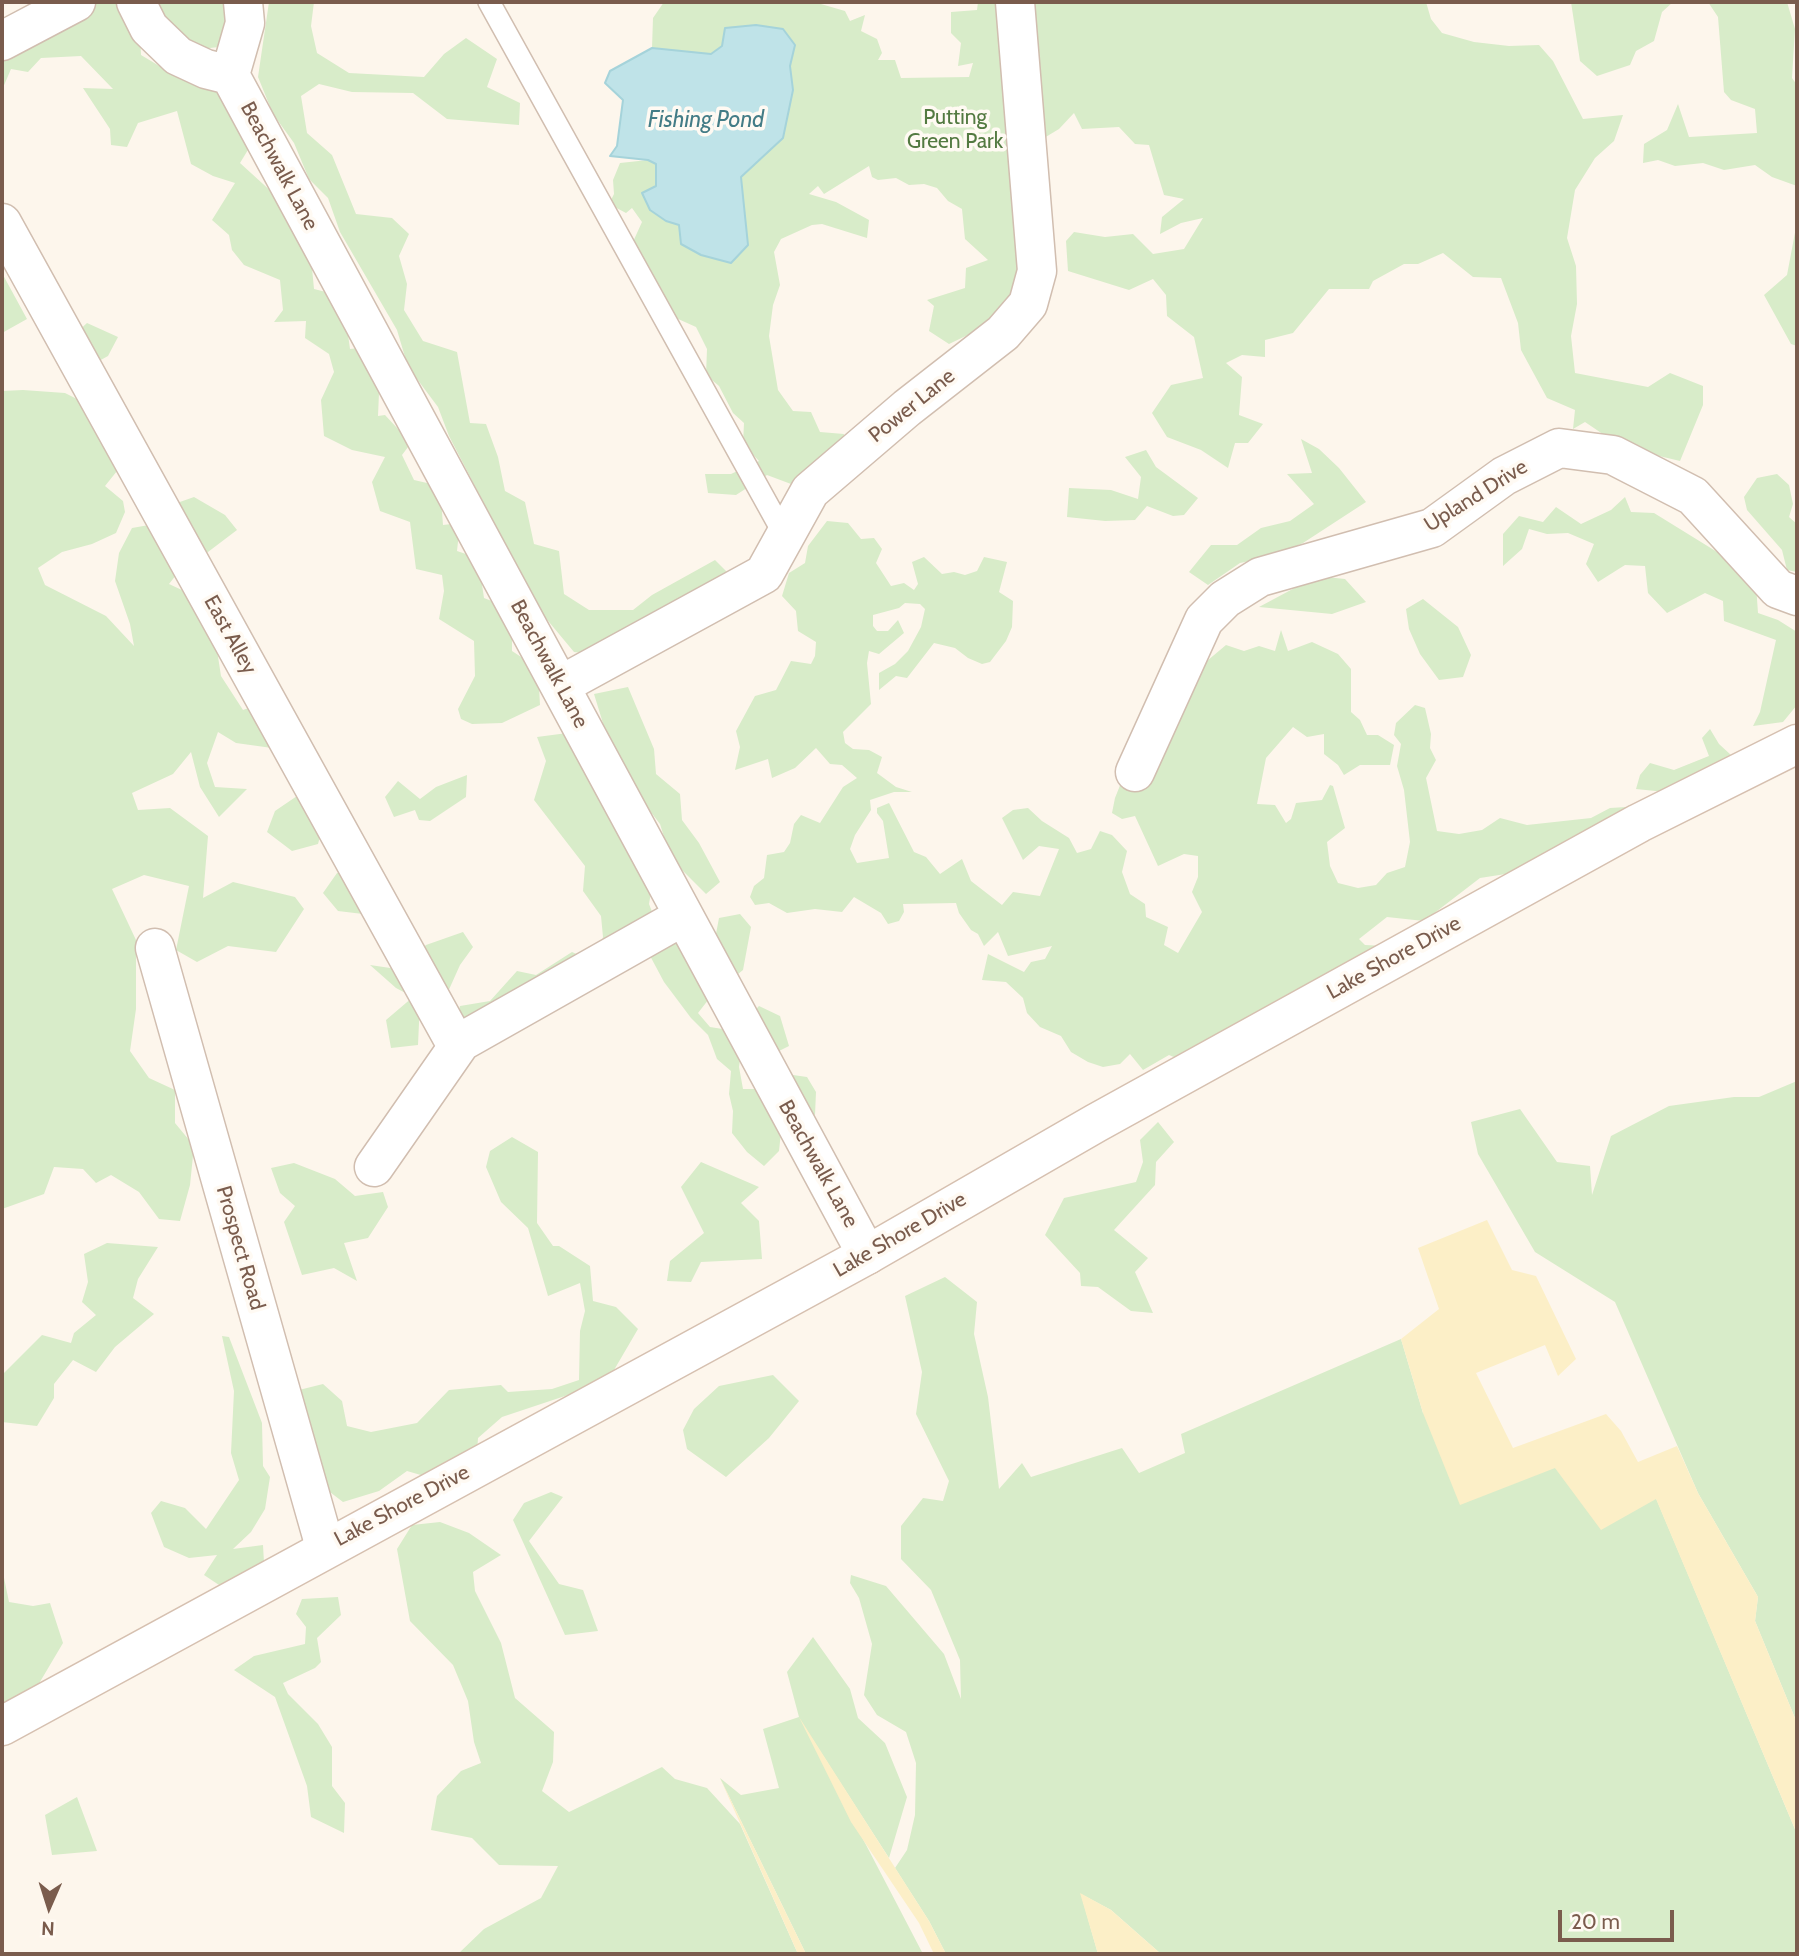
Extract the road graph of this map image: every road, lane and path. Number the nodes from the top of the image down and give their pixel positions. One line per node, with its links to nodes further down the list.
1 (76, 2): 6 (street)
2 (136, 2): 7 (street)
3 (243, 2): 7 (street)
4 (489, 2): 9 (lane)
5 (1015, 2): 9 (street, Power Lane)
6 (2, 41)
7 (230, 75): 11 (street, Beachwalk Lane)
8 (2, 223): 16 (street, East Alley)
9 (785, 537): 11 (street, Power Lane)
10 (1797, 596): 13 (street, Upland Drive)
11 (561, 685): 14 (street, Beachwalk Lane)
12 (1797, 744): 18 (street, Lake Shore Drive)
13 (1135, 772)
14 (682, 917): 16 (street); 18 (street, Beachwalk Lane)
15 (155, 948): 19 (street, Prospect Road)
16 (457, 1046): 17 (street)
17 (374, 1167)
18 (867, 1255): 19 (street, Lake Shore Drive)
19 (325, 1547): 20 (street, Lake Shore Drive)
20 (2, 1726)

